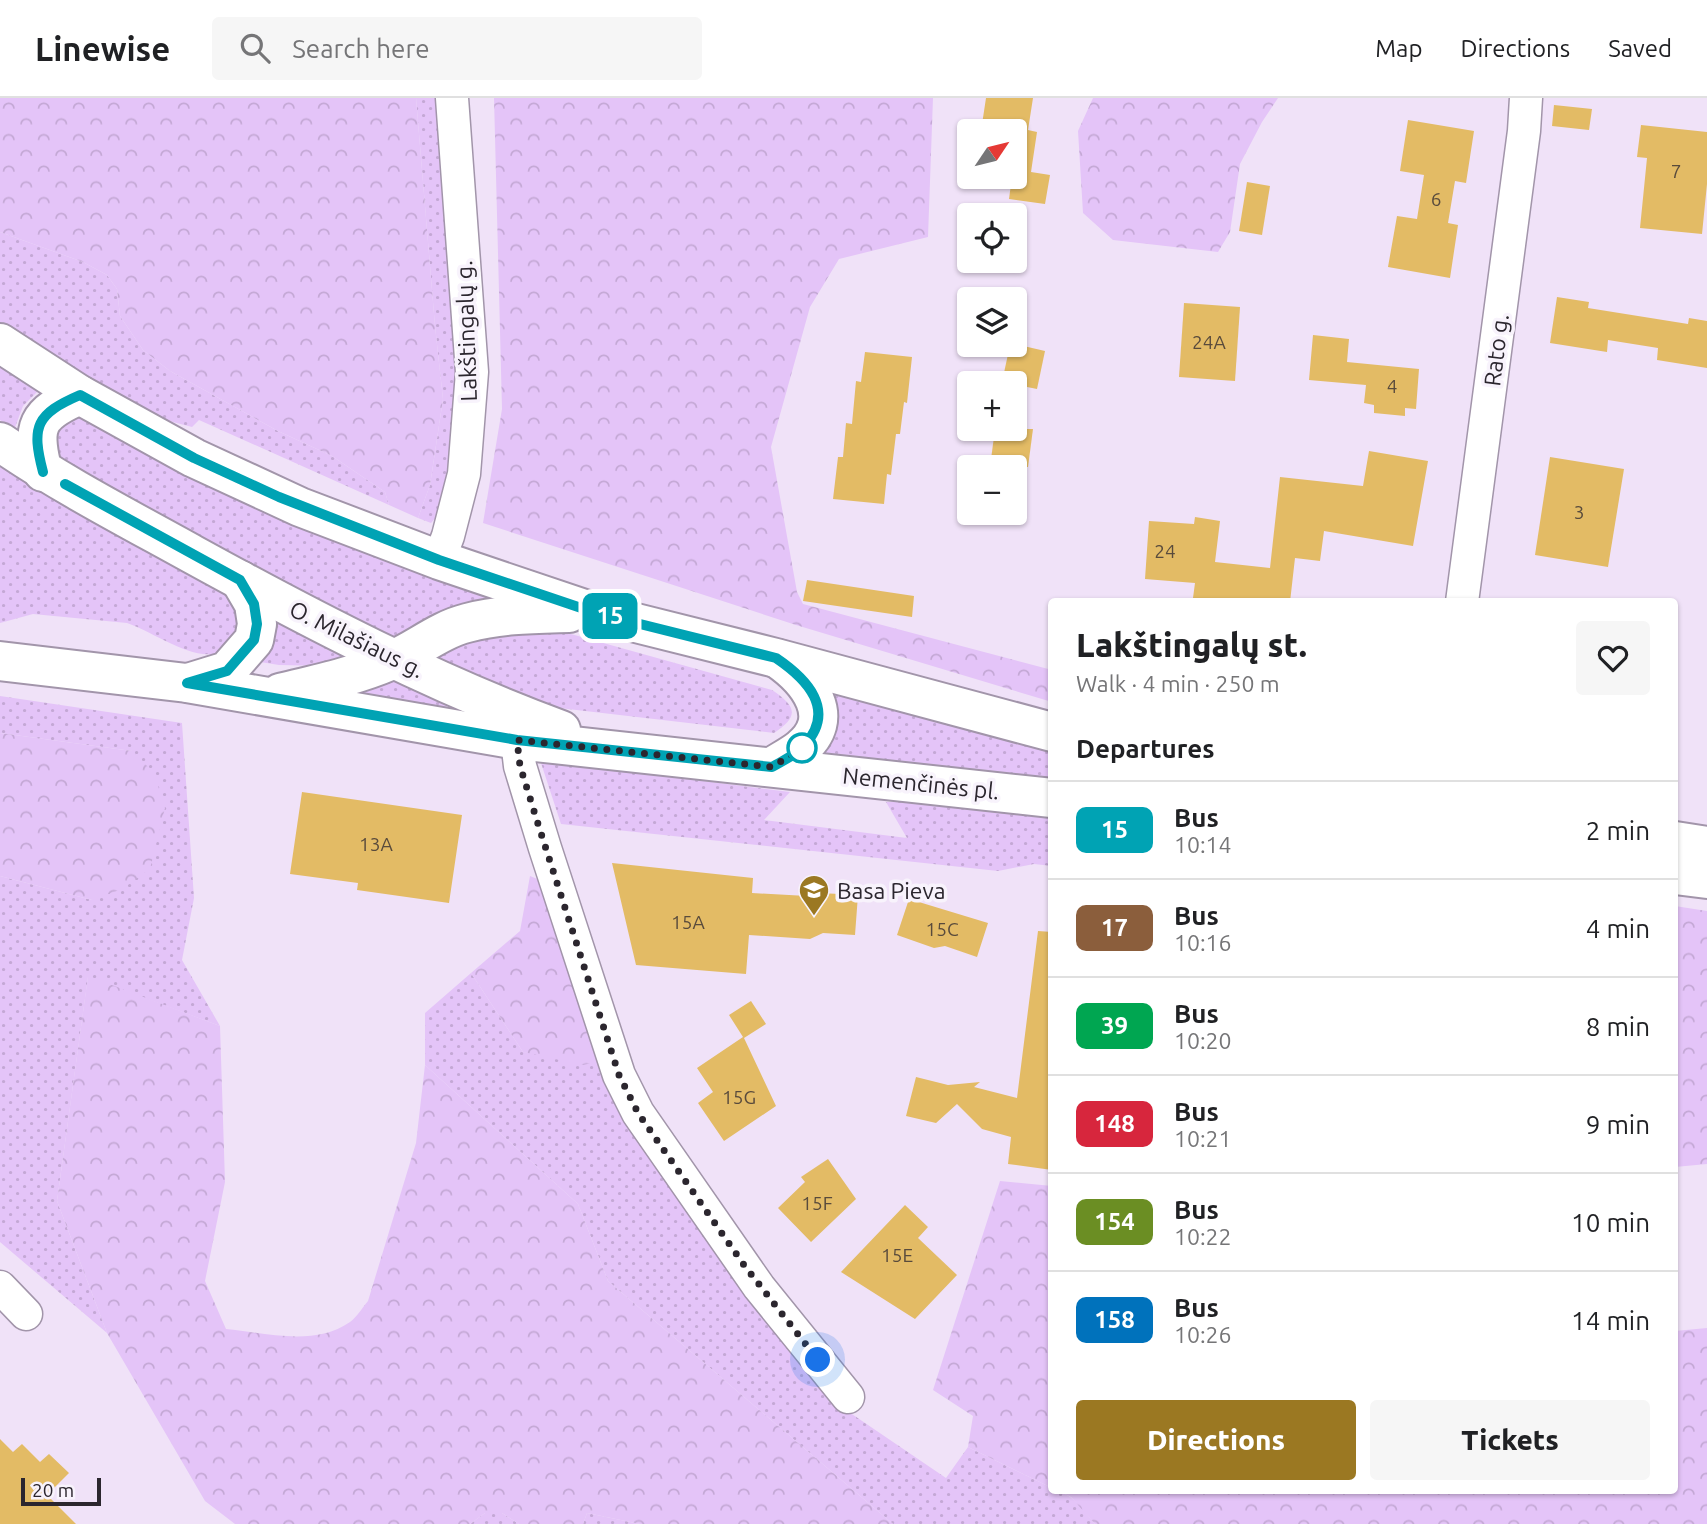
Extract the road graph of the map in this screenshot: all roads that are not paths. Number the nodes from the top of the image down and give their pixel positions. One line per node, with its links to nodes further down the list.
1 (452, 98): 7 (street, Lakštingalų g.)
2 (1526, 98): 9 (street, Rato g.)
3 (0, 343): 4 (main road)
4 (80, 395): 6 (main road); 7 (main road)
5 (0, 442): 6 (main road, O. Milašiaus g.)
6 (43, 472): 8 (main road, O. Milašiaus g.)
7 (439, 560): 10 (main road)
8 (240, 580): 12 (main road, O. Milašiaus g.); 14 (main road)
9 (1463, 598)
10 (596, 613): 11 (main road); 12 (main road)
11 (776, 658): 16 (main road); 19 (main road)
12 (393, 660): 15 (main road); 18 (main road, O. Milašiaus g.)
13 (0, 661): 14 (main road, Nemenčinės pl.)
14 (187, 683): 15 (main road, Nemenčinės pl.)
15 (268, 696): 17 (main road, Nemenčinės pl.)
16 (1048, 731)
17 (517, 740): 18 (main road, Nemenčinės pl.); 27 (street)
18 (615, 749): 19 (main road, Nemenčinės pl.)
19 (772, 767): 20 (main road, Nemenčinės pl.)
20 (1048, 798)
21 (1678, 841): 22 (main road)
22 (1707, 846)
23 (1678, 875): 24 (main road)
24 (1707, 879)
25 (0, 1287): 26 (street)
26 (26, 1314)
27 (848, 1397)

